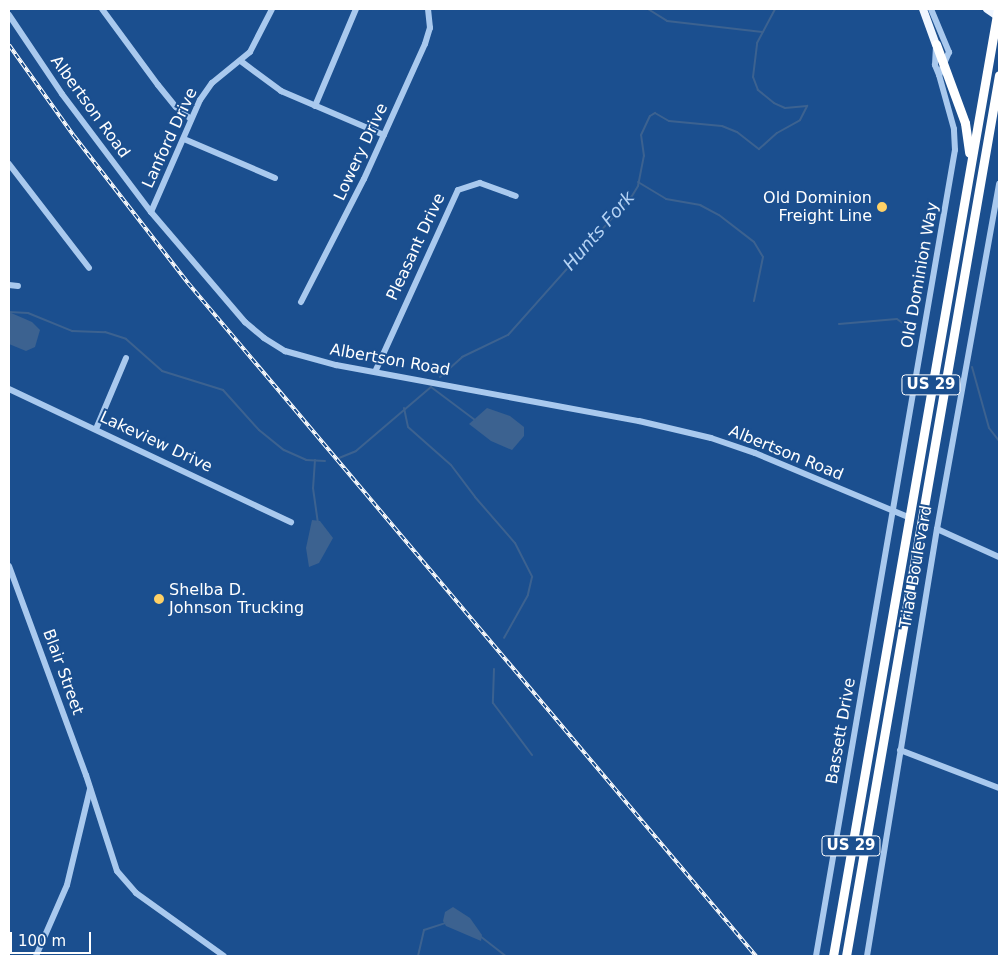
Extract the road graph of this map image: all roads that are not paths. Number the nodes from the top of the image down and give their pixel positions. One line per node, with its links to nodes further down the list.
1 (102, 9): 17 (street)
2 (272, 9): 12 (street, Lanford Drive)
3 (356, 9): 15 (street)
4 (428, 9): 18 (street, Lowery Drive)
5 (923, 9): 11 (main road)
6 (931, 9): 13 (street, Old Dominion Way)
7 (987, 9): 10 (main road)
8 (998, 9): 26 (highway, US 29)
9 (9, 15): 25 (street, Albertson Road)
10 (999, 17)
11 (936, 44): 13 (highway)
12 (242, 62): 15 (street); 17 (street, Lanford Drive)
13 (941, 72): 26 (highway); 35 (street, Old Dominion Way)
14 (999, 75): 20 (highway, US 29)
15 (315, 106): 18 (street)
16 (999, 112): 20 (highway)
17 (191, 119): 19 (street, Lanford Drive)
18 (384, 134): 30 (street, Lowery Drive)
19 (184, 139): 22 (street); 25 (street, Lanford Drive)
20 (987, 149): 48 (highway, US 29)
21 (9, 164): 27 (street)
22 (275, 178)
23 (999, 184): 38 (street, Triad Boulevard)
24 (516, 196): 32 (street, Pleasant Drive)
25 (151, 212): 32 (street, Albertson Road)
26 (962, 214): 36 (highway, US 29)
27 (89, 268)
28 (9, 285): 29 (street)
29 (18, 286)
30 (301, 302)
31 (126, 358): 34 (street)
32 (375, 372): 35 (street, Albertson Road)
33 (9, 388): 34 (street, Lakeview Drive)
34 (96, 429): 37 (street, Lakeview Drive)
35 (892, 511): 36 (street, Albertson Road); 46 (street, Bassett Drive)
36 (908, 517): 47 (highway, US 29)
37 (291, 522)
38 (936, 529): 39 (street); 41 (street, Triad Boulevard)
39 (999, 557)
40 (9, 566): 42 (street, Blair Street)
41 (900, 750): 43 (street); 49 (street, Triad Boulevard)
42 (90, 788): 44 (street); 45 (street, Blair Street)
43 (999, 788)
44 (36, 956)
45 (224, 956)
46 (816, 956)
47 (833, 956)
48 (846, 956)
49 (867, 956)

